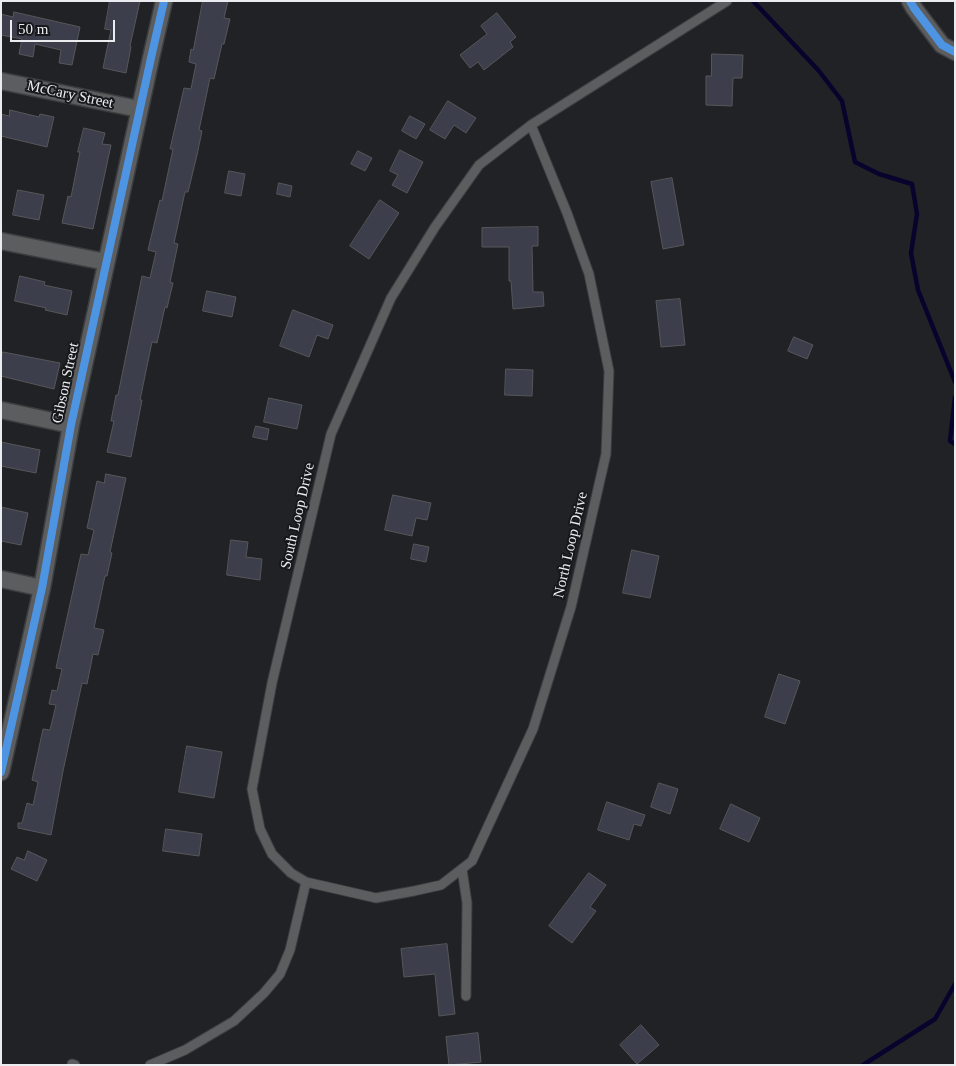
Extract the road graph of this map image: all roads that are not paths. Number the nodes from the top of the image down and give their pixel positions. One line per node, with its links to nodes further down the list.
1 (164, 1): 6 (street, Gibson Street)
2 (727, 1): 7 (lane, South Loop Drive)
3 (910, 1): 4 (street)
4 (955, 52)
5 (1, 81): 6 (street, McCary Street)
6 (139, 110): 9 (street, Gibson Street)
7 (531, 125): 15 (lane, North Loop Drive); 16 (lane, South Loop Drive)
8 (1, 241): 9 (street)
9 (106, 262): 11 (street, Gibson Street)
10 (1, 410): 11 (street)
11 (71, 425): 13 (street, Gibson Street)
12 (1, 579): 13 (street)
13 (42, 588): 14 (street, Gibson Street)
14 (1, 772)
15 (462, 869): 17 (lane, North Loop Drive); 18 (lane)
16 (306, 882): 17 (lane, South Loop Drive); 19 (lane)
17 (376, 898)
18 (466, 996)
19 (150, 1065)

